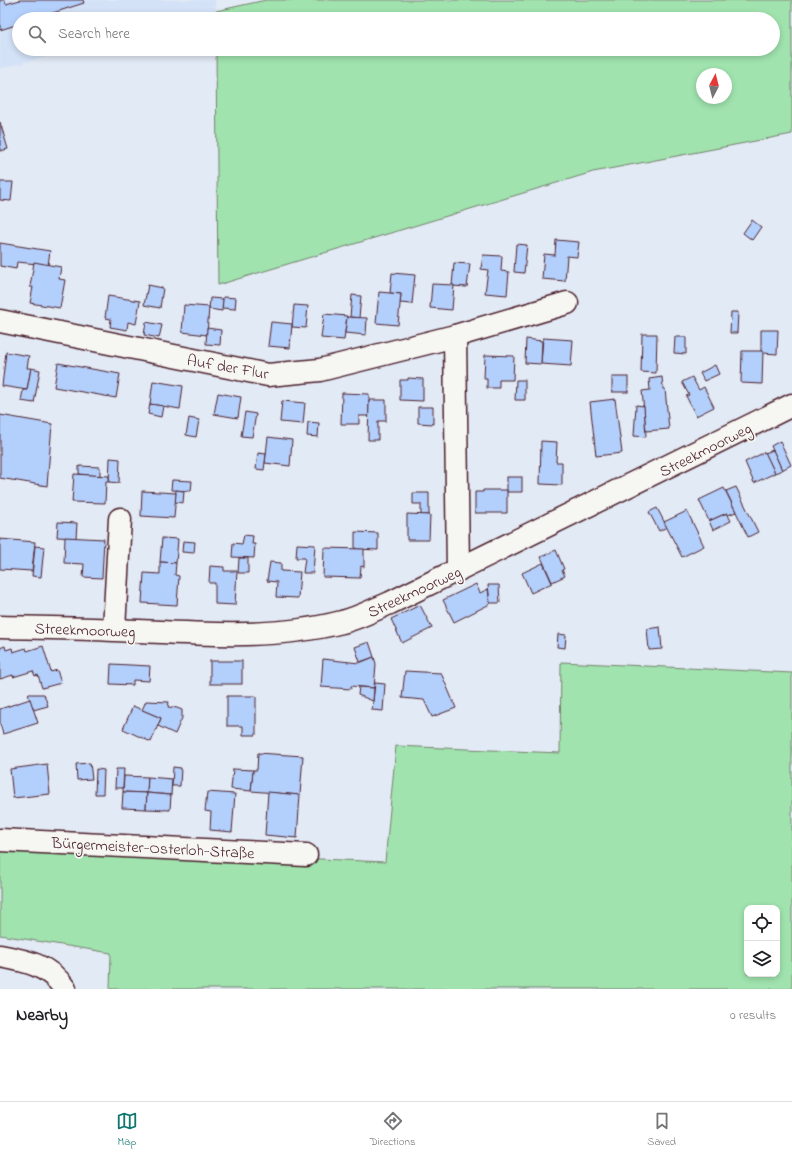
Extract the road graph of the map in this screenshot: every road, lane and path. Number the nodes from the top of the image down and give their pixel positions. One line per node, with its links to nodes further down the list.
1 (567, 303): 3 (street, Auf der Flur)
2 (0, 322): 3 (street, Auf der Flur)
3 (455, 336): 6 (street)
4 (792, 405): 6 (street, Streekmoorweg)
5 (120, 519): 8 (street)
6 (458, 570): 8 (street, Streekmoorweg)
7 (0, 627): 8 (street, Streekmoorweg)
8 (114, 629)
9 (0, 840): 10 (street, Bürgermeister-Osterloh-Straße)
10 (306, 855)
11 (0, 956): 12 (street)
12 (65, 989)

